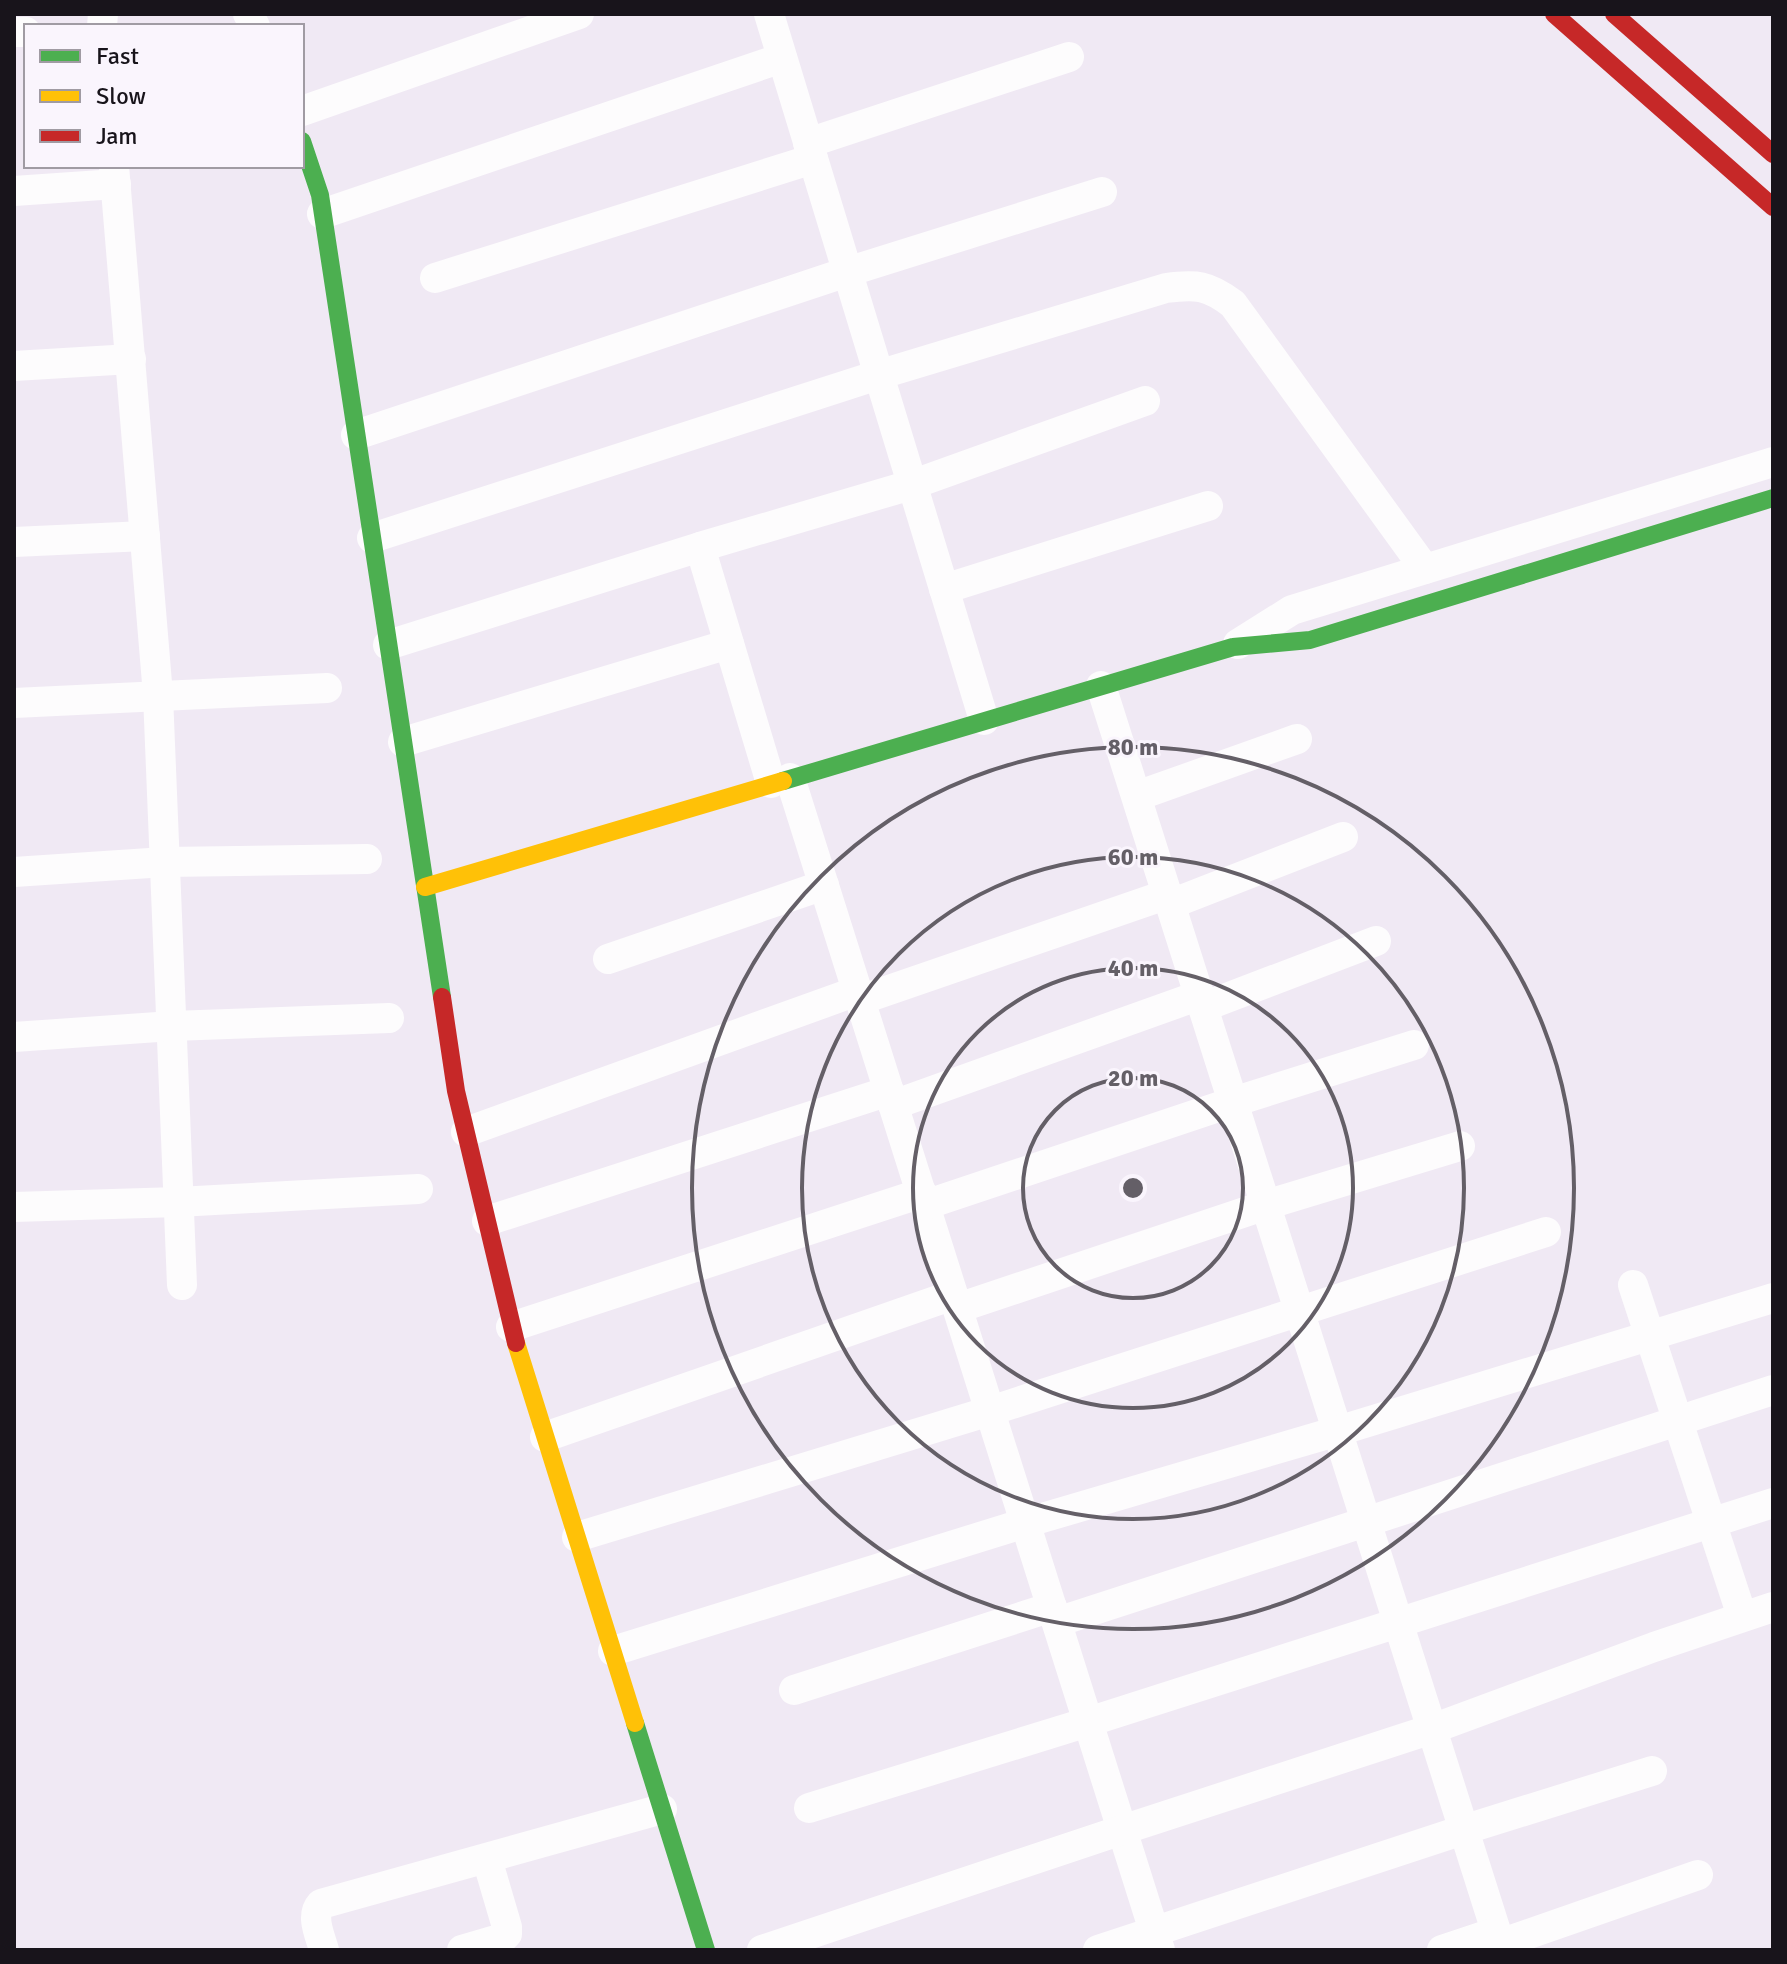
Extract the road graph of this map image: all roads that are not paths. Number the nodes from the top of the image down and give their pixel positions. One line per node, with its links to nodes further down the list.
1 (579, 14): 7 (street)
2 (769, 14): 6 (street)
3 (1554, 14): 14 (street)
4 (1614, 14): 10 (street)
5 (1069, 57): 9 (street)
6 (782, 58): 9 (street); 15 (street)
7 (304, 110)
8 (304, 147): 15 (street)
9 (810, 151): 16 (street); 17 (street)
10 (1773, 154)
11 (115, 175): 12 (street); 18 (street)
12 (14, 191)
13 (1102, 192): 16 (street)
14 (1773, 207)
15 (322, 214): 22 (street)
16 (847, 272): 20 (street); 22 (street)
17 (435, 278)
18 (131, 359): 19 (street); 27 (street)
19 (14, 366)
20 (878, 375): 24 (street); 28 (street); 31 (street)
21 (1145, 401): 24 (street)
22 (356, 435): 28 (street)
23 (1773, 462): 31 (street)
24 (911, 485): 30 (street); 32 (street)
25 (1773, 498): 35 (street)
26 (1208, 506): 32 (street)
27 (145, 536): 29 (street); 38 (street)
28 (372, 538): 34 (street)
29 (14, 542)
30 (700, 547): 33 (street); 34 (street)
31 (1425, 569): 35 (street)
32 (944, 589): 40 (street)
33 (729, 644): 42 (street); 43 (street)
34 (388, 645): 42 (street)
35 (1233, 647): 36 (street)
36 (1101, 686): 40 (street); 44 (street)
37 (327, 688): 38 (street)
38 (158, 695): 39 (street); 47 (street)
39 (14, 703)
40 (984, 720): 43 (street)
41 (1297, 739): 44 (street)
42 (403, 742): 50 (street)
43 (781, 781): 49 (street); 50 (street)
44 (1137, 796): 51 (street)
45 (1343, 837): 51 (street)
46 (367, 859): 47 (street)
47 (165, 862): 48 (street); 57 (street)
48 (14, 872)
49 (824, 885): 53 (street); 54 (street)
50 (425, 887): 62 (street)
51 (1170, 899): 54 (street); 55 (street)
52 (1376, 941): 55 (street)
53 (608, 959)
54 (859, 996): 60 (street); 62 (street)
55 (1202, 1001): 60 (street); 61 (street)
56 (389, 1018): 57 (street)
57 (172, 1026): 58 (street); 66 (street)
58 (14, 1037)
59 (1414, 1045): 61 (street)
60 (891, 1098): 65 (street); 69 (street)
61 (1233, 1102): 65 (street); 67 (street)
62 (466, 1132): 69 (street)
63 (1460, 1146): 67 (street)
64 (418, 1189): 66 (street)
65 (923, 1199): 74 (street); 76 (street)
66 (178, 1202): 68 (street); 71 (street)
67 (1266, 1205): 74 (street); 75 (street)
68 (14, 1207)
69 (487, 1221): 76 (street)
70 (1546, 1232): 75 (street)
71 (182, 1285)
72 (1633, 1285): 77 (street)
73 (1773, 1298): 77 (street)
74 (956, 1301): 79 (street); 82 (street)
75 (1299, 1311): 79 (street); 81 (street)
76 (511, 1327): 82 (street)
77 (1650, 1335): 80 (street); 81 (street)
78 (1773, 1390): 80 (street)
79 (990, 1411): 85 (street); 87 (street)
80 (1678, 1422): 84 (street); 86 (street)
81 (1338, 1431): 85 (street); 86 (street)
82 (545, 1437): 87 (street)
83 (1773, 1503): 84 (street)
84 (1711, 1522): 90 (street); 91 (street)
85 (1025, 1523): 89 (street); 92 (street)
86 (1367, 1523): 89 (street); 91 (street)
87 (577, 1537): 92 (street)
88 (1773, 1607): 90 (street)
89 (1054, 1615): 93 (street); 94 (street)
90 (1742, 1616): 95 (street)
91 (1398, 1622): 94 (street); 95 (street)
92 (613, 1651): 98 (street)
93 (794, 1690)
94 (1088, 1722): 97 (street); 99 (street)
95 (1432, 1729): 99 (street); 100 (street)
96 (1652, 1771): 100 (street)
97 (809, 1808)
98 (662, 1809): 101 (street); 107 (street)
99 (1122, 1830): 103 (street); 108 (street)
100 (1463, 1830): 103 (street); 104 (street)
101 (487, 1859): 105 (street); 106 (street)
102 (1698, 1875): 104 (street)
103 (1157, 1941): 109 (street)
104 (1499, 1942): 110 (street)
105 (324, 1950)
106 (462, 1950)
107 (706, 1950)
108 (762, 1950)
109 (1098, 1950)
110 (1442, 1950)

